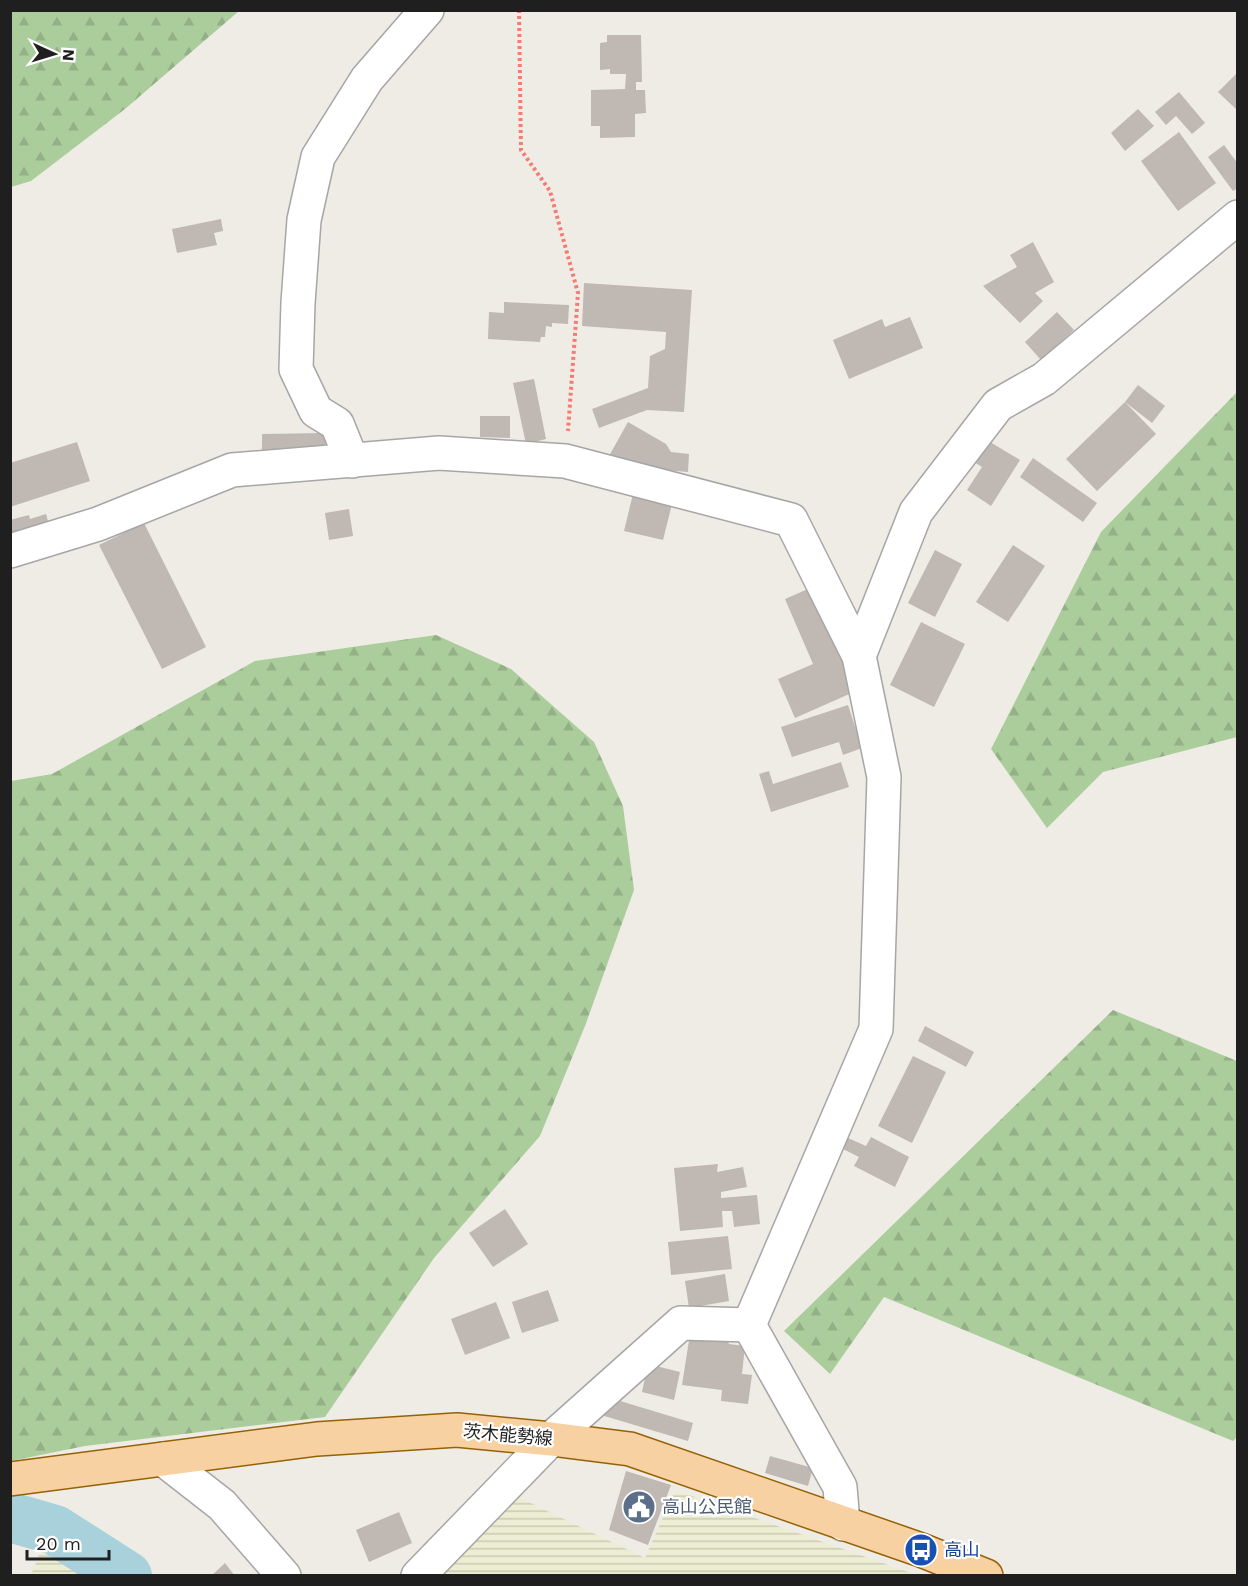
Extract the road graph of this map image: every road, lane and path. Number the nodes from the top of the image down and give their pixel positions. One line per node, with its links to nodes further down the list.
1 (427, 10): 4 (street)
2 (519, 10): 5 (path)
3 (1238, 217): 7 (street)
4 (352, 461): 5 (street); 6 (street)
5 (565, 461): 7 (street)
6 (10, 551)
7 (859, 656): 8 (street)
8 (749, 1325): 9 (street); 12 (street)
9 (551, 1439): 10 (main road, 茨木能勢線); 12 (main road, 茨木能勢線); 14 (street)
10 (163, 1459): 11 (main road, 茨木能勢線); 13 (street)
11 (10, 1479)
12 (843, 1524): 15 (main road, 茨木能勢線)
13 (284, 1575)
14 (418, 1575)
15 (986, 1575)

